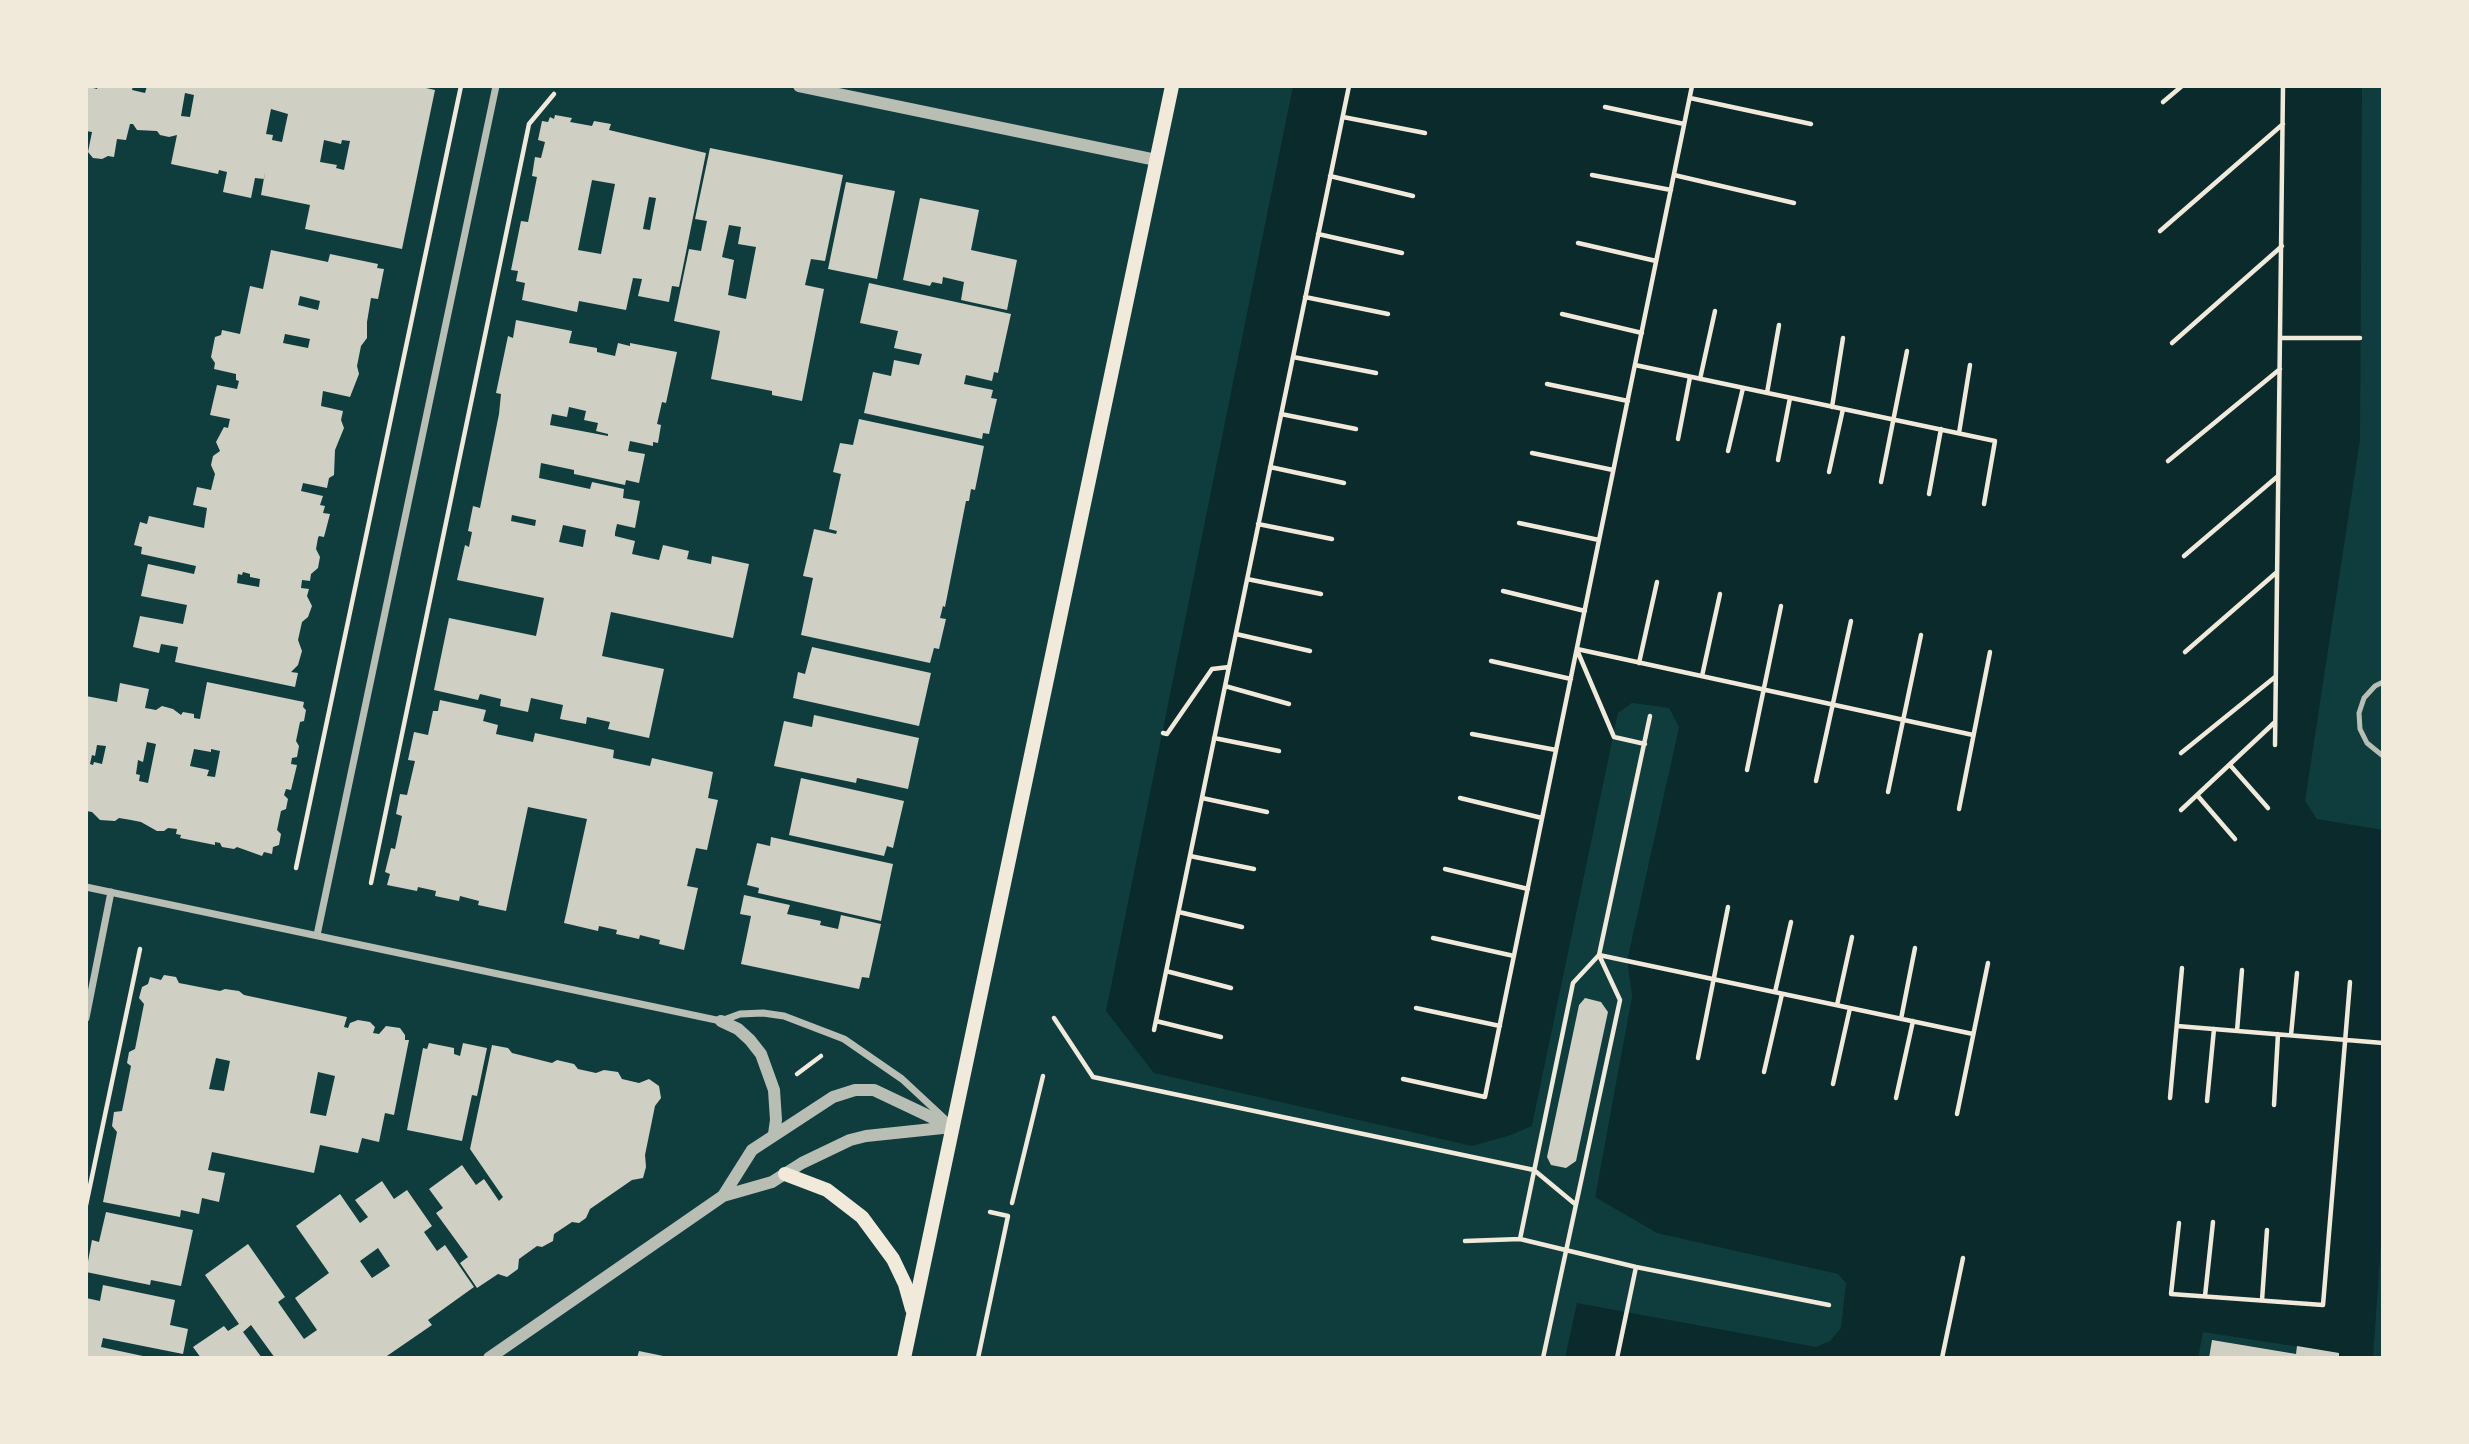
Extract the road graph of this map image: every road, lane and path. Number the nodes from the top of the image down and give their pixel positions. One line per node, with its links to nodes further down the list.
1 (461, 86): 132 (path)
2 (496, 86): 143 (street)
3 (799, 86): 18 (street)
4 (1171, 86): 18 (main road)
5 (1349, 86): 13 (path)
6 (1692, 86): 10 (path)
7 (2182, 86): 11 (path)
8 (2283, 86): 16 (path)
9 (554, 94): 135 (path)
10 (1690, 99): 14 (path); 15 (path)
11 (2163, 102)
12 (1605, 107): 14 (path)
13 (1343, 117): 17 (path); 21 (path)
14 (1684, 124): 20 (path)
15 (1811, 124)
16 (2283, 124): 25 (path); 28 (path)
17 (1425, 133)
18 (1156, 160): 192 (main road)
19 (1592, 175): 22 (path)
20 (1674, 175): 22 (path); 24 (path)
21 (1330, 176): 23 (path); 26 (path)
22 (1671, 190): 30 (path)
23 (1413, 196)
24 (1794, 203)
25 (2160, 231)
26 (1318, 234): 29 (path); 31 (path)
27 (1578, 243): 30 (path)
28 (2282, 246): 38 (path); 40 (path)
29 (1402, 253)
30 (1656, 261): 36 (path)
31 (1305, 297): 33 (path); 42 (path)
32 (1715, 311): 48 (path)
33 (1388, 314)
34 (1562, 314): 36 (path)
35 (1779, 325): 51 (path)
36 (1642, 333): 43 (path)
37 (1843, 338): 54 (path)
38 (2281, 338): 39 (path); 45 (path)
39 (2360, 338)
40 (2172, 342)
41 (1907, 351): 57 (path)
42 (1293, 357): 46 (path); 56 (path)
43 (1635, 365): 47 (path); 53 (path)
44 (1970, 365): 60 (path)
45 (2280, 369): 65 (path); 69 (path)
46 (1376, 373)
47 (1690, 377): 48 (path); 61 (path)
48 (1700, 379): 50 (path)
49 (1547, 384): 53 (path)
50 (1743, 388): 51 (path); 62 (path)
51 (1767, 393): 52 (path)
52 (1790, 398): 54 (path); 64 (path)
53 (1628, 401): 67 (path)
54 (1832, 407): 55 (path)
55 (1843, 409): 57 (path); 68 (path)
56 (1281, 414): 58 (path); 66 (path)
57 (1893, 420): 59 (path); 70 (path)
58 (1356, 429)
59 (1941, 429): 60 (path); 72 (path)
60 (1959, 433): 73 (path)
61 (1678, 439)
62 (1728, 451)
63 (1532, 453): 67 (path)
64 (1778, 460)
65 (2168, 461)
66 (1270, 467): 71 (path); 75 (path)
67 (1614, 470): 77 (path)
68 (1829, 472)
69 (2278, 476): 78 (path); 79 (path)
70 (1881, 482)
71 (1345, 483)
72 (1929, 494)
73 (1984, 504)
74 (1518, 523): 77 (path)
75 (1258, 524): 76 (path); 80 (path)
76 (1332, 539)
77 (1600, 540): 86 (path)
78 (2184, 556)
79 (2277, 572): 93 (path); 98 (path)
80 (1247, 579): 83 (path); 88 (path)
81 (1657, 582): 95 (path)
82 (1503, 590): 86 (path)
83 (1321, 594)
84 (1720, 594): 97 (path)
85 (1781, 606): 102 (path)
86 (1585, 611): 90 (path)
87 (1851, 621): 104 (path)
88 (1235, 634): 91 (path); 96 (path)
89 (1921, 635): 106 (path)
90 (1577, 649): 95 (path); 99 (path); 112 (path)
91 (1310, 651)
92 (1990, 652): 110 (path)
93 (2185, 652)
94 (1491, 661): 99 (path)
95 (1639, 663): 97 (path)
96 (1229, 667): 101 (path); 108 (path)
97 (1702, 676): 102 (path)
98 (2276, 676): 107 (path); 116 (path)
99 (1571, 679): 114 (path)
100 (2383, 682): 117 (lane)
101 (1225, 686): 103 (path); 111 (path)
102 (1763, 690): 104 (path); 119 (path)
103 (1289, 704)
104 (1833, 705): 106 (path); 120 (path)
105 (1650, 716): 112 (path)
106 (1903, 719): 110 (path); 121 (path)
107 (2275, 722): 113 (path); 118 (path)
108 (1163, 733)
109 (1472, 734): 114 (path)
110 (1973, 734): 126 (path)
111 (1214, 738): 115 (path); 123 (path)
112 (1644, 744): 148 (path)
113 (2275, 746)
114 (1556, 750): 129 (path)
115 (1279, 751)
116 (2180, 753)
117 (2383, 756)
118 (2230, 765): 122 (path); 125 (path)
119 (1746, 770)
120 (1816, 781)
121 (1888, 792)
122 (2197, 795): 127 (path); 130 (path)
123 (1202, 797): 128 (path); 131 (path)
124 (1460, 798): 129 (path)
125 (2268, 808)
126 (1959, 809)
127 (2181, 810)
128 (1266, 812)
129 (1542, 818): 137 (path)
130 (2235, 839)
131 (1190, 855): 133 (path); 140 (path)
132 (296, 868)
133 (1254, 869)
134 (1445, 869): 137 (path)
135 (371, 883)
136 (86, 887): 138 (street)
137 (1528, 889): 149 (path)
138 (111, 892): 143 (street); 163 (street)
139 (1728, 907): 155 (path)
140 (1178, 912): 142 (path); 153 (path)
141 (1791, 922): 158 (path)
142 (1242, 927)
143 (317, 935): 166 (street)
144 (1852, 937): 160 (path)
145 (1433, 938): 149 (path)
146 (1915, 948): 165 (path)
147 (140, 949): 199 (path)
148 (1598, 955): 155 (path); 194 (path); 198 (path)
149 (1514, 956): 169 (path)
150 (1988, 963): 174 (path)
151 (2182, 968): 170 (path)
152 (2242, 970): 173 (path)
153 (1166, 971): 157 (path); 167 (path)
154 (2297, 974): 176 (path)
155 (1714, 979): 158 (path); 181 (path)
156 (2350, 982): 178 (path)
157 (1231, 988)
158 (1775, 992): 159 (path)
159 (1782, 994): 160 (path); 182 (path)
160 (1837, 1005): 162 (path)
161 (1416, 1008): 169 (path)
162 (1850, 1008): 165 (path); 186 (path)
163 (86, 1017)
164 (1054, 1018): 194 (path)
165 (1900, 1019): 168 (path)
166 (721, 1021): 192 (street); 193 (street)
167 (1156, 1021): 172 (path); 177 (path)
168 (1913, 1021): 174 (path); 187 (path)
169 (1500, 1026): 185 (path)
170 (2177, 1026): 171 (path); 188 (path)
171 (2214, 1029): 173 (path); 189 (path)
172 (1154, 1030)
173 (2237, 1031): 175 (path)
174 (1973, 1034): 191 (path)
175 (2278, 1034): 176 (path); 190 (path)
176 (2291, 1035): 178 (path)
177 (1221, 1037)
178 (2345, 1040): 179 (path); 210 (path)
179 (2383, 1043)
180 (824, 1054): 184 (path)
181 (1698, 1058)
182 (1764, 1072)
183 (1043, 1076): 197 (path)
184 (793, 1077)
185 (1403, 1079)
186 (1833, 1084)
187 (1896, 1098)
188 (2170, 1098)
189 (2207, 1101)
190 (2274, 1105)
191 (1957, 1114)
192 (953, 1127): 193 (street); 195 (street); 212 (main road)
193 (774, 1134): 196 (street)
194 (1534, 1170): 198 (path); 204 (path)
195 (785, 1174): 196 (street); 212 (main road)
196 (723, 1196): 213 (street)
197 (1012, 1203)
198 (1575, 1204): 206 (path)
199 (86, 1205)
200 (990, 1212): 215 (path)
201 (2213, 1222): 209 (path)
202 (2179, 1223): 209 (path)
203 (2267, 1230): 210 (path)
204 (1520, 1239): 205 (path); 206 (path)
205 (1465, 1241)
206 (1565, 1250): 208 (path); 216 (path)
207 (1962, 1258): 218 (path)
208 (1636, 1267): 211 (path); 217 (path)
209 (2205, 1297): 210 (path)
210 (2262, 1300)
211 (1829, 1305)
212 (913, 1313): 214 (main road)
213 (489, 1358)
214 (904, 1358)
215 (978, 1358)
216 (1543, 1358)
217 (1617, 1358)
218 (1942, 1358)

